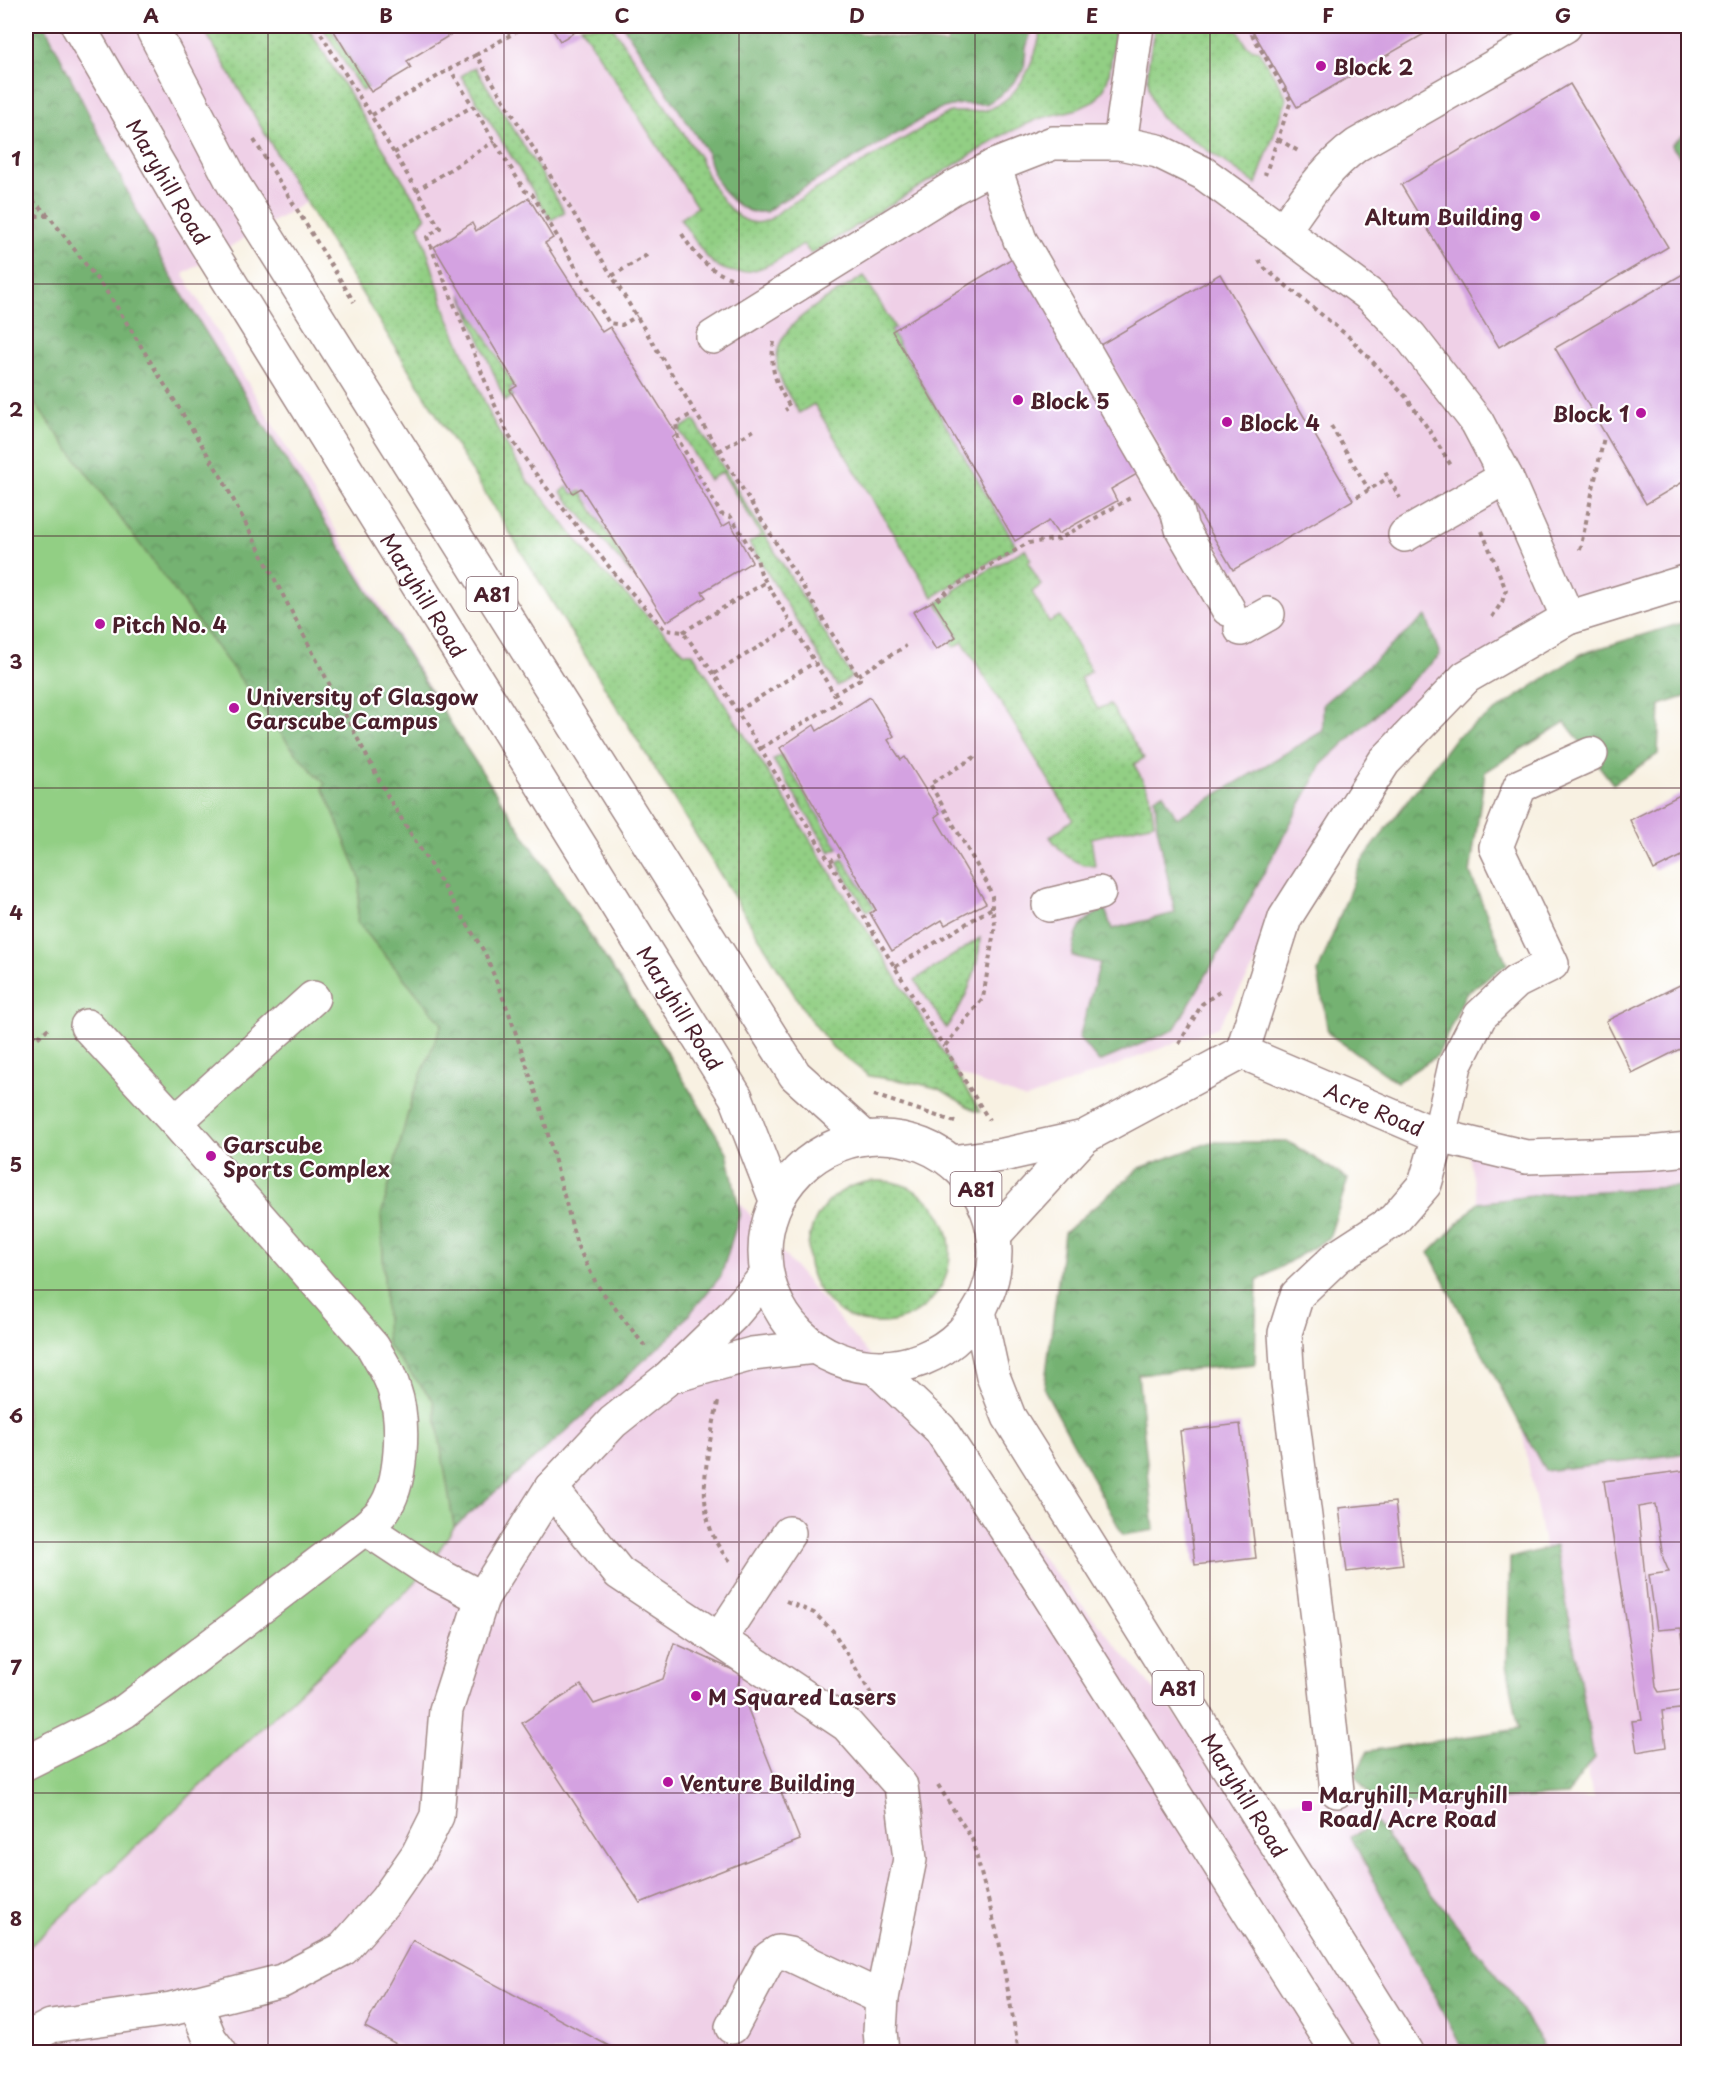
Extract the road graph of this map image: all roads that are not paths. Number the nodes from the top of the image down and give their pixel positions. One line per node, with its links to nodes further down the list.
1 (78, 26): 26 (main road, Maryhill Road / A81)
2 (151, 26): 23 (main road, A81)
3 (1137, 26): 5 (main road)
4 (1565, 26): 7 (main road)
5 (1120, 143): 6 (main road); 7 (main road)
6 (994, 166): 8 (main road); 12 (main road)
7 (1283, 231): 9 (main road)
8 (713, 337)
9 (1506, 477): 10 (main road); 13 (main road)
10 (1404, 519)
11 (1689, 581): 13 (main road)
12 (1246, 617)
13 (1568, 618): 19 (main road)
14 (1591, 754): 21 (main road)
15 (1099, 893): 16 (main road)
16 (1049, 905)
17 (313, 998): 20 (main road)
18 (87, 1026): 20 (main road)
19 (1242, 1052): 21 (main road, Acre Road); 22 (main road)
20 (176, 1122): 34 (main road)
21 (1439, 1136): 24 (main road, Acre Road); 39 (main road)
22 (1084, 1137): 25 (main road); 27 (main road)
23 (866, 1138): 25 (main road, A81); 26 (main road, A81)
24 (1689, 1149)
25 (952, 1162): 27 (main road, A81)
26 (776, 1200): 28 (main road, A81)
27 (994, 1235): 29 (main road, A81)
28 (766, 1276): 30 (main road, A81); 32 (main road)
29 (979, 1311): 31 (main road, A81); 47 (main road, Maryhill Road / A81)
30 (815, 1347): 31 (main road, A81); 32 (main road)
31 (876, 1368): 46 (main road, A81)
32 (668, 1378): 33 (main road)
33 (551, 1488): 36 (main road); 37 (main road)
34 (365, 1528): 36 (main road); 38 (main road)
35 (789, 1533): 37 (main road)
36 (482, 1598): 41 (main road)
37 (719, 1640): 40 (main road)
38 (26, 1763)
39 (1337, 1791)
40 (882, 1998): 42 (main road); 45 (main road)
41 (195, 2003): 43 (main road); 44 (main road)
42 (732, 2027)
43 (26, 2039)
44 (220, 2052)
45 (882, 2052)
46 (1338, 2052)
47 (1406, 2052)

